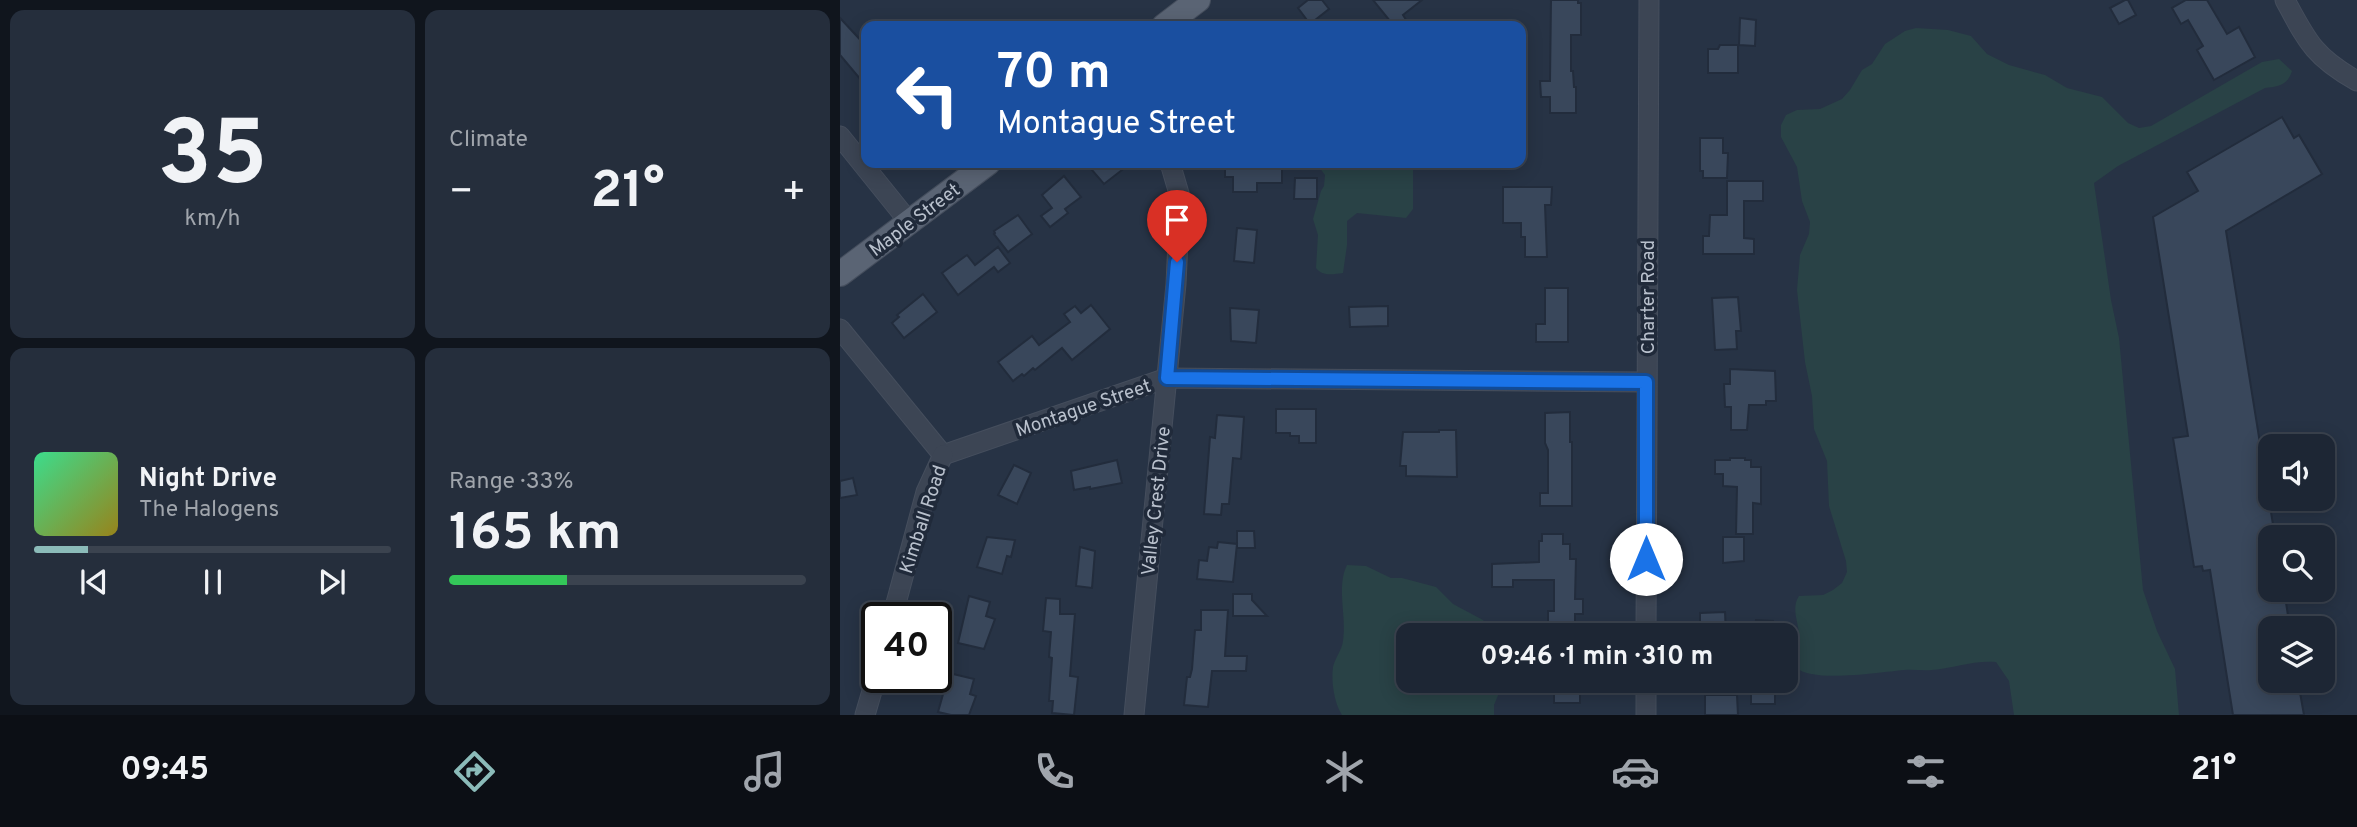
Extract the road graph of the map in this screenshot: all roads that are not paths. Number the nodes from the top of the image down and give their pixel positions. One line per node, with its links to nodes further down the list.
1 (1198, 0): 4 (main road)
2 (1649, 0): 15 (street, Charter Road)
3 (2285, 0): 5 (street)
4 (1171, 21)
5 (2357, 81)
6 (840, 136): 7 (street)
7 (861, 162)
8 (866, 168): 11 (street)
9 (982, 168): 11 (main road, Maple Street)
10 (1171, 168): 14 (street, Valley Crest Drive)
11 (910, 223): 12 (main road, Maple Street)
12 (840, 274)
13 (840, 329): 16 (street, Kimball Road)
14 (1167, 378): 15 (street, Montague Street); 16 (street, Montague Street); 22 (street, Valley Crest Drive)
15 (1646, 382): 18 (street, Charter Road)
16 (943, 455): 17 (street, Kimball Road)
17 (896, 602)
18 (1646, 623)
19 (871, 693): 21 (street)
20 (1646, 693): 23 (street)
21 (865, 715)
22 (1134, 715)
23 (1646, 715)

